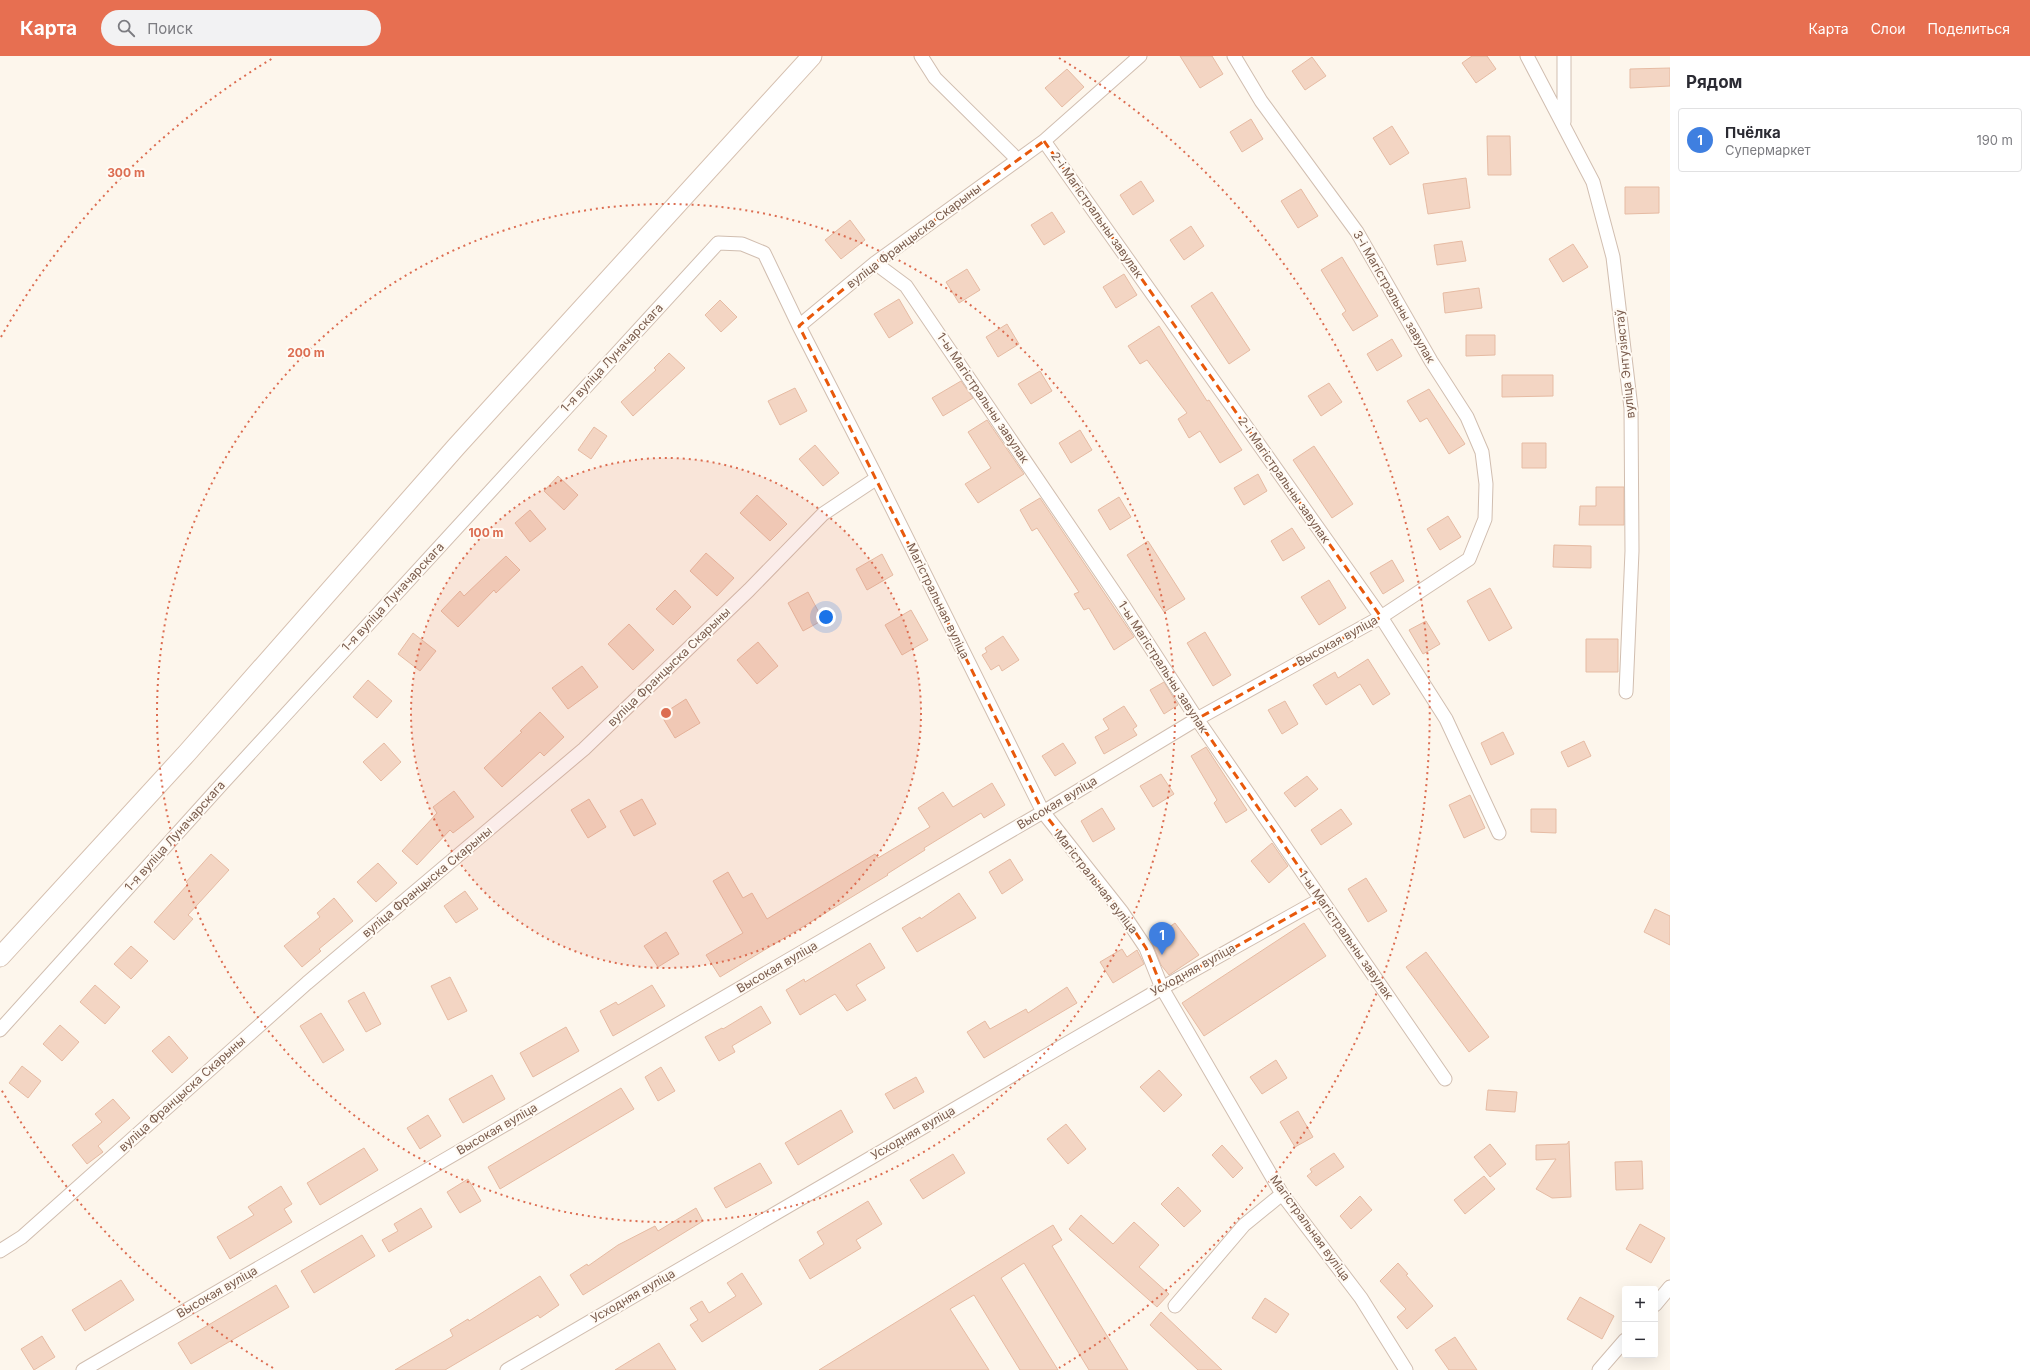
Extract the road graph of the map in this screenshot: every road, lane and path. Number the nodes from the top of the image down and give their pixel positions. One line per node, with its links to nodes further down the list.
1 (812, 56): 20 (street)
2 (921, 56): 9 (street)
3 (1140, 56): 8 (street, вуліца Францыска Скарыны)
4 (1234, 56): 13 (street, 3-і Магістральны завулак)
5 (1527, 56): 7 (street, вуліца Энтузіястаў)
6 (1564, 56): 7 (street)
7 (1564, 125): 15 (street, вуліца Энтузіястаў)
8 (1044, 141): 9 (street, вуліца Францыска Скарыны); 14 (street, 2-і Магістральны завулак)
9 (1018, 160): 10 (street, вуліца Францыска Скарыны)
10 (875, 263): 11 (street, вуліца Францыска Скарыны); 16 (street, 1-ы Магістральны завулак)
11 (799, 326): 12 (street); 22 (street, 1-я вуліца Луначарскага)
12 (877, 478): 17 (street, Магістральная вуліца); 25 (street, вуліца Францыска Скарыны)
13 (1469, 559): 14 (street, Высокая вуліца)
14 (1381, 617): 16 (street, Высокая вуліца); 18 (street, 2-і Магістральны завулак)
15 (1626, 692)
16 (1197, 719): 17 (street, Высокая вуліца); 19 (street, 1-ы Магістральны завулак)
17 (1043, 812): 21 (street, Магістральная вуліца); 30 (street, Высокая вуліца)
18 (1499, 833)
19 (1321, 899): 21 (street, Усходняя вуліца); 23 (street, 1-ы Магістральны завулак)
20 (0, 957)
21 (1162, 988): 24 (street, Магістральная вуліца); 31 (street, Усходняя вуліца)
22 (0, 1030)
23 (1445, 1079)
24 (1282, 1194): 28 (street); 32 (street, Магістральная вуліца)
25 (0, 1251)
26 (1670, 1288): 27 (street)
27 (1658, 1302)
28 (1175, 1306)
29 (1622, 1343): 33 (street)
30 (83, 1370)
31 (507, 1370)
32 (1406, 1370)
33 (1599, 1370)

